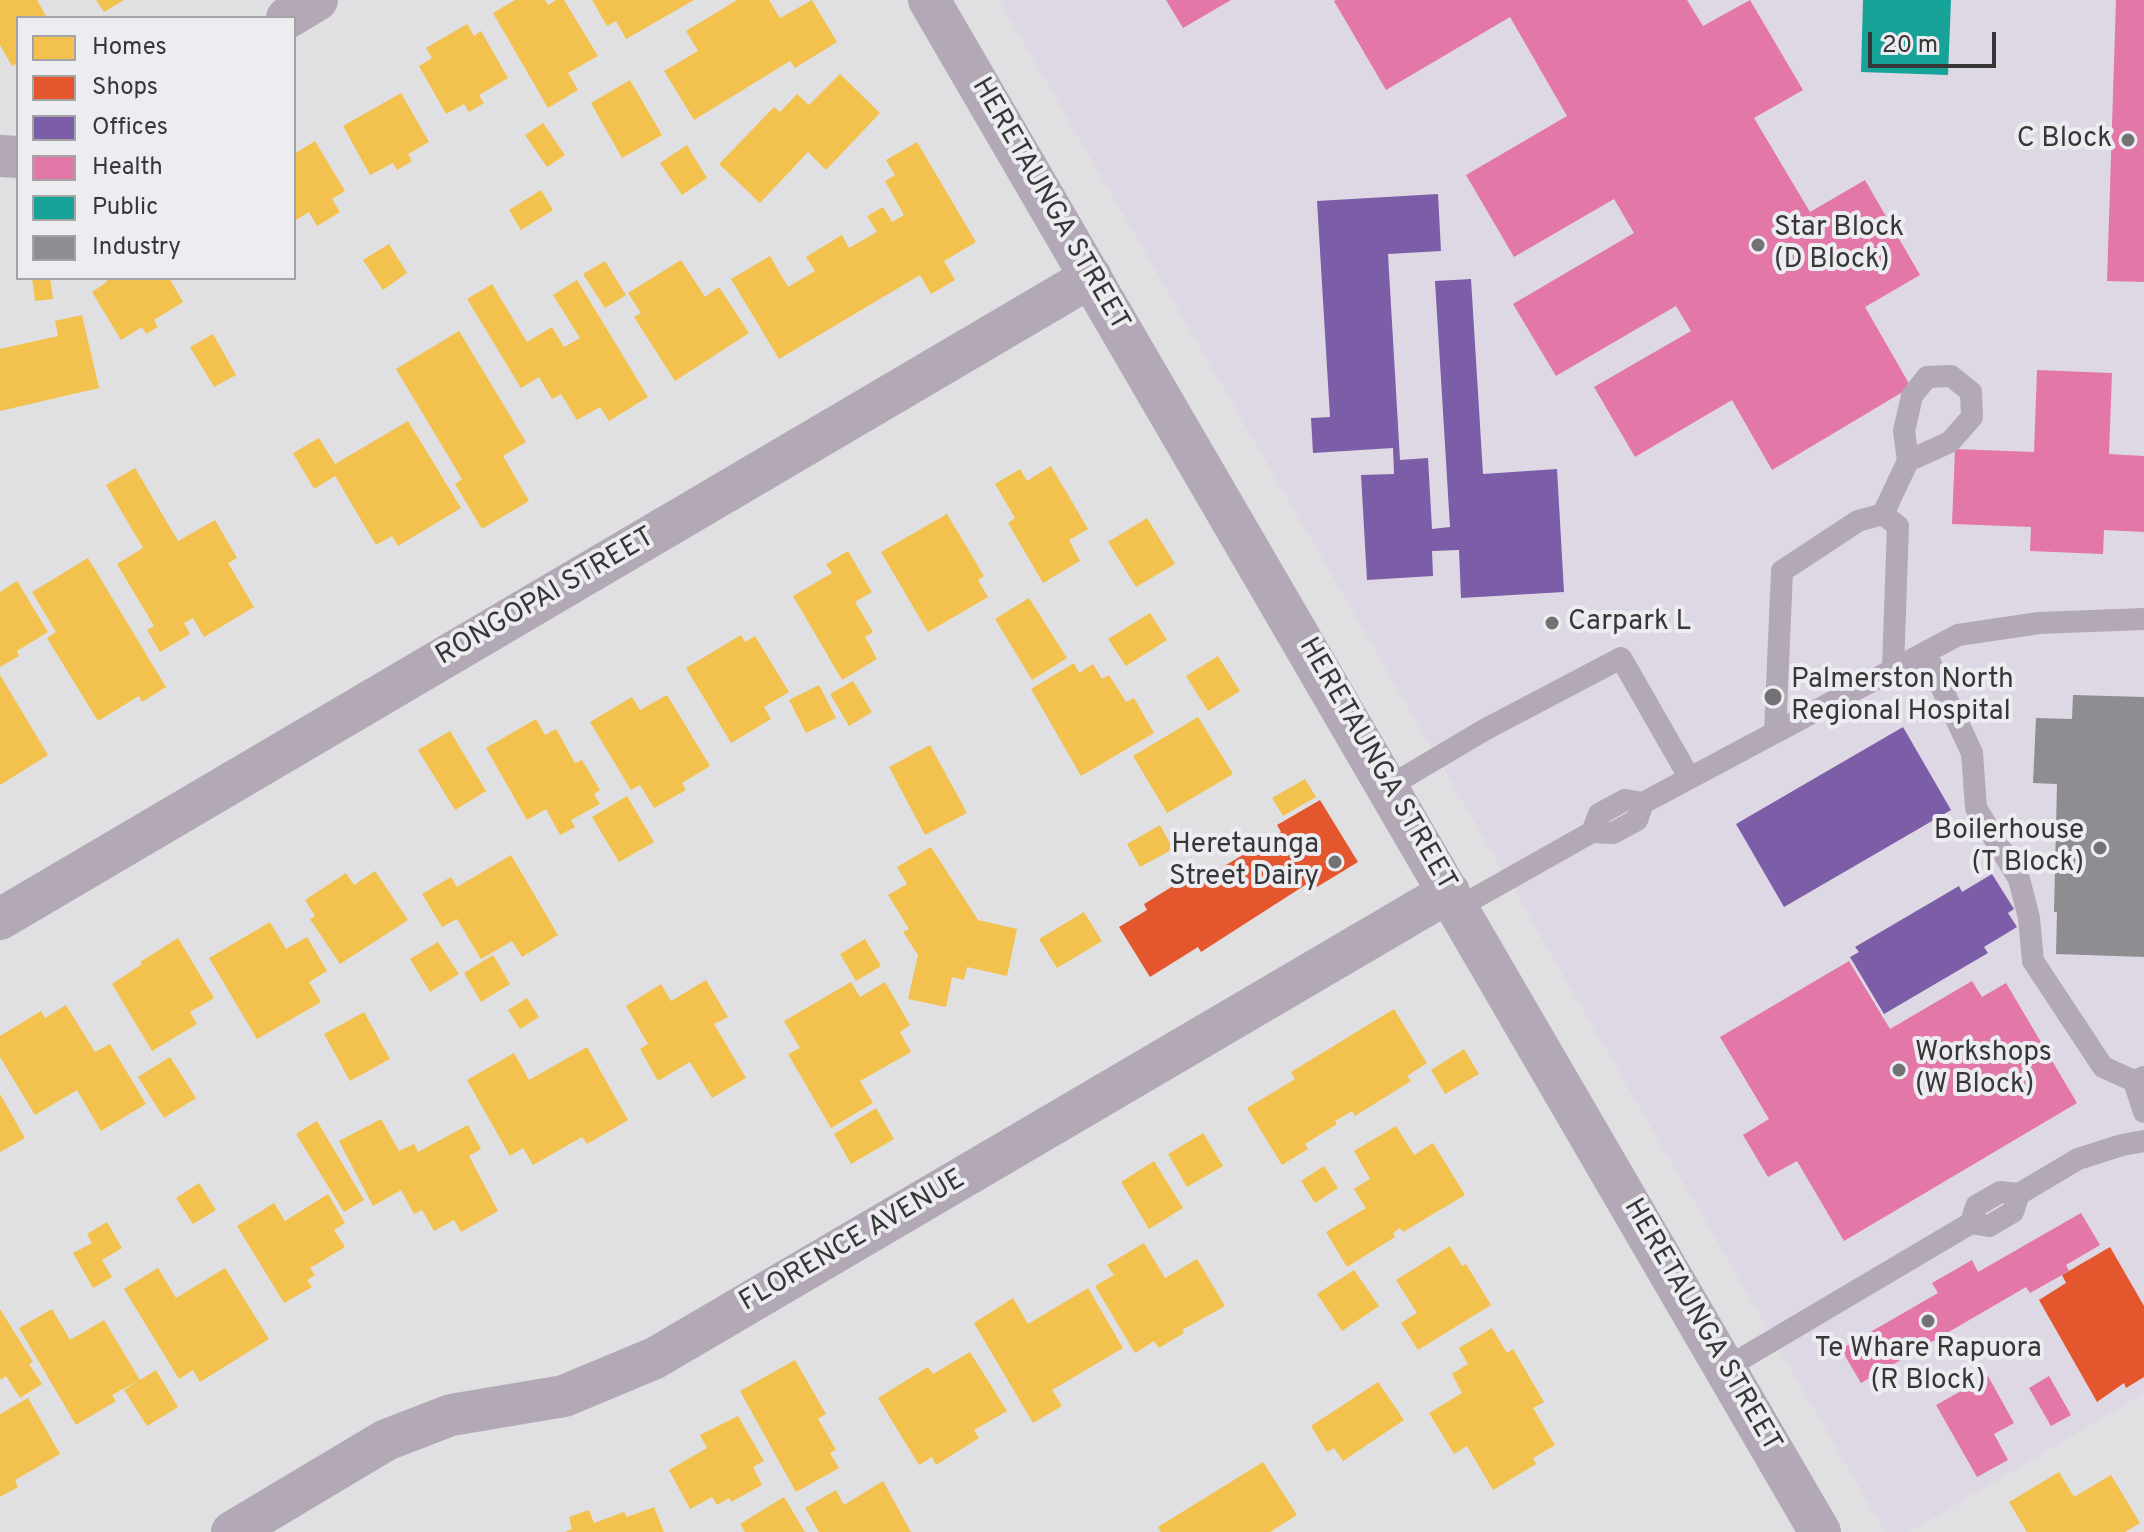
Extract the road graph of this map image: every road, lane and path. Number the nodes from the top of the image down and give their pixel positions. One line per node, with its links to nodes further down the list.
1 (317, 0): 3 (street)
2 (929, 0): 4 (street, HERETAUNGA STREET)
3 (290, 16)
4 (1091, 277): 12 (street, HERETAUNGA STREET); 14 (street, RONGOPAI STREET)
5 (1908, 461): 6 (lane)
6 (1883, 514): 9 (lane); 10 (lane)
7 (2144, 619): 8 (lane)
8 (1926, 654): 9 (lane); 15 (lane)
9 (1893, 668): 10 (lane)
10 (1775, 733): 11 (lane)
11 (1689, 777): 12 (lane); 13 (lane)
12 (1388, 787): 13 (street, HERETAUNGA STREET)
13 (1454, 900): 18 (street, HERETAUNGA STREET); 19 (street, FLORENCE AVENUE)
14 (0, 919)
15 (2139, 1079): 16 (lane)
16 (2144, 1112)
17 (2144, 1141): 18 (lane)
18 (1726, 1368): 20 (street, HERETAUNGA STREET)
19 (232, 1532)
20 (1820, 1532)

